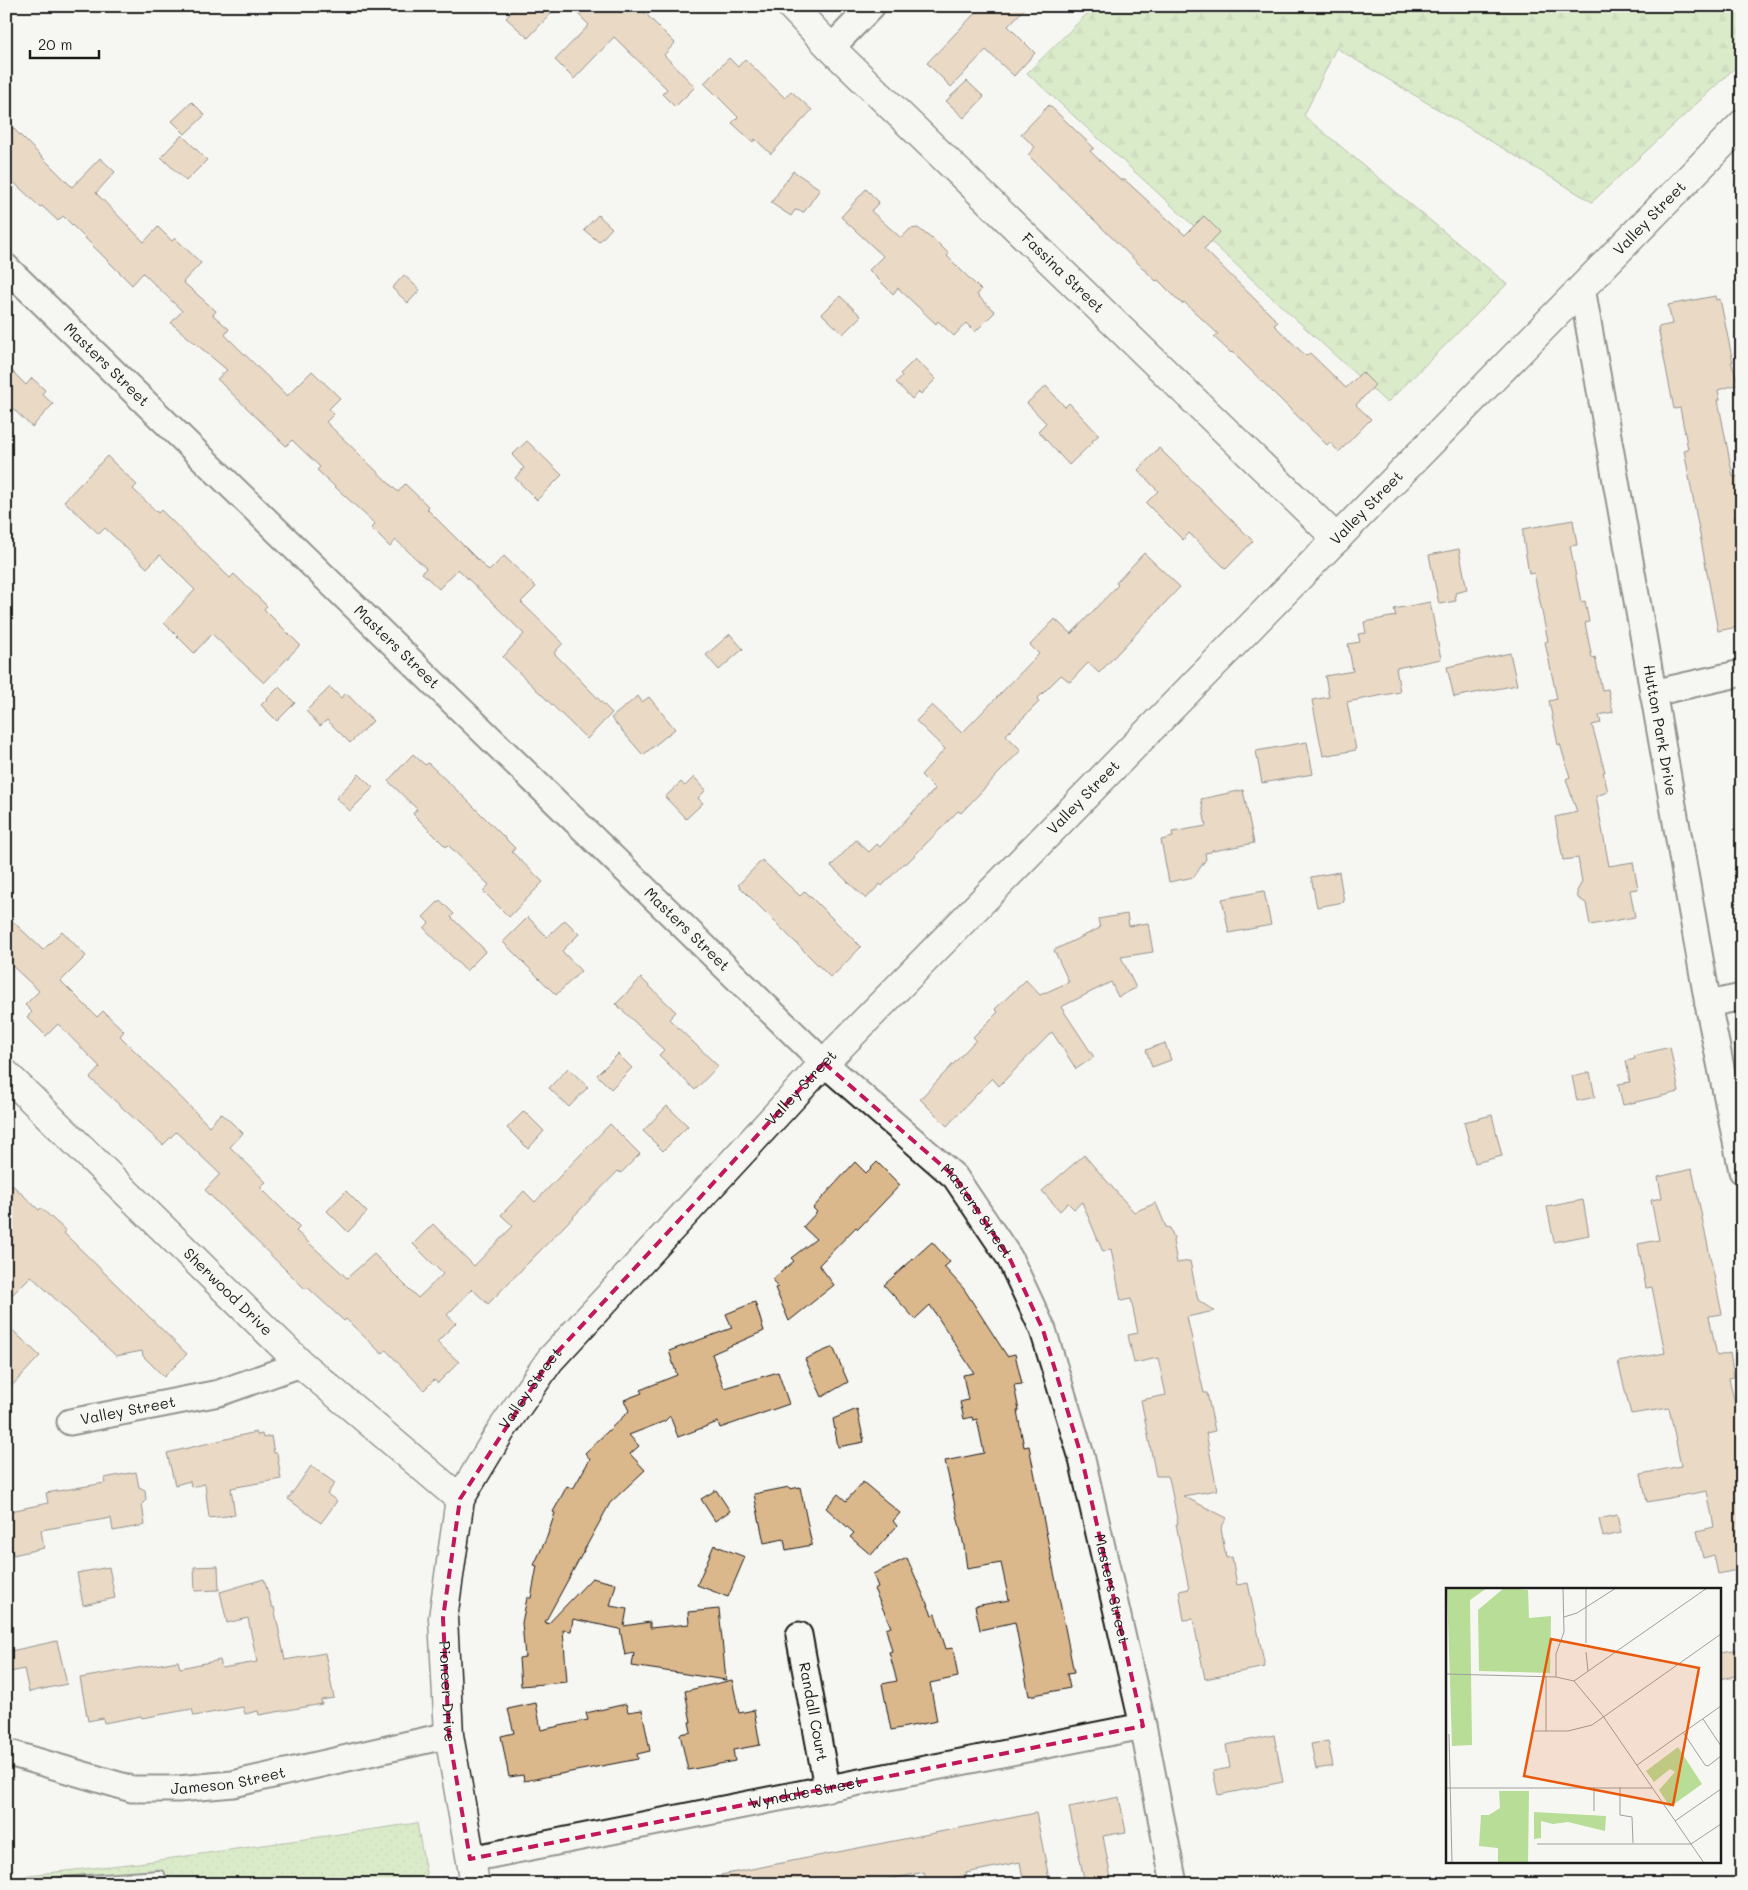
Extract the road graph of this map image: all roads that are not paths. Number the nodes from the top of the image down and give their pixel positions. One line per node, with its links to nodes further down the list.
1 (791, 6): 3 (main road, Fassina Street)
2 (872, 6): 3 (street)
3 (831, 48): 7 (main road, Fassina Street)
4 (1742, 124): 6 (main road, Valley Street)
5 (6, 267): 12 (street, Masters Street)
6 (1582, 288): 7 (main road, Valley Street); 9 (street, Hutton Park Drive)
7 (1337, 539): 12 (main road, Valley Street)
8 (1742, 673): 9 (street)
9 (1653, 693): 11 (street, Hutton Park Drive)
10 (1742, 997): 11 (street)
11 (1708, 1004): 14 (street, Hutton Park Drive)
12 (824, 1063): 17 (main road, Valley Street); 19 (street, Masters Street)
13 (6, 1074): 15 (main road, Sherwood Drive)
14 (1742, 1171)
15 (301, 1364): 16 (street, Valley Street); 17 (main road, Sherwood Drive)
16 (70, 1422)
17 (460, 1499): 20 (main road, Pioneer Drive)
18 (799, 1635): 22 (street, Randall Court)
19 (1143, 1726): 22 (street, Wyndale Street); 26 (street, Masters Street)
20 (449, 1735): 21 (street, Jameson Street); 23 (main road, Pioneer Drive)
21 (6, 1752)
22 (827, 1787): 23 (street, Wyndale Street)
23 (472, 1871)
24 (159, 1877): 25 (lane)
25 (61, 1884)
26 (1174, 1884)

